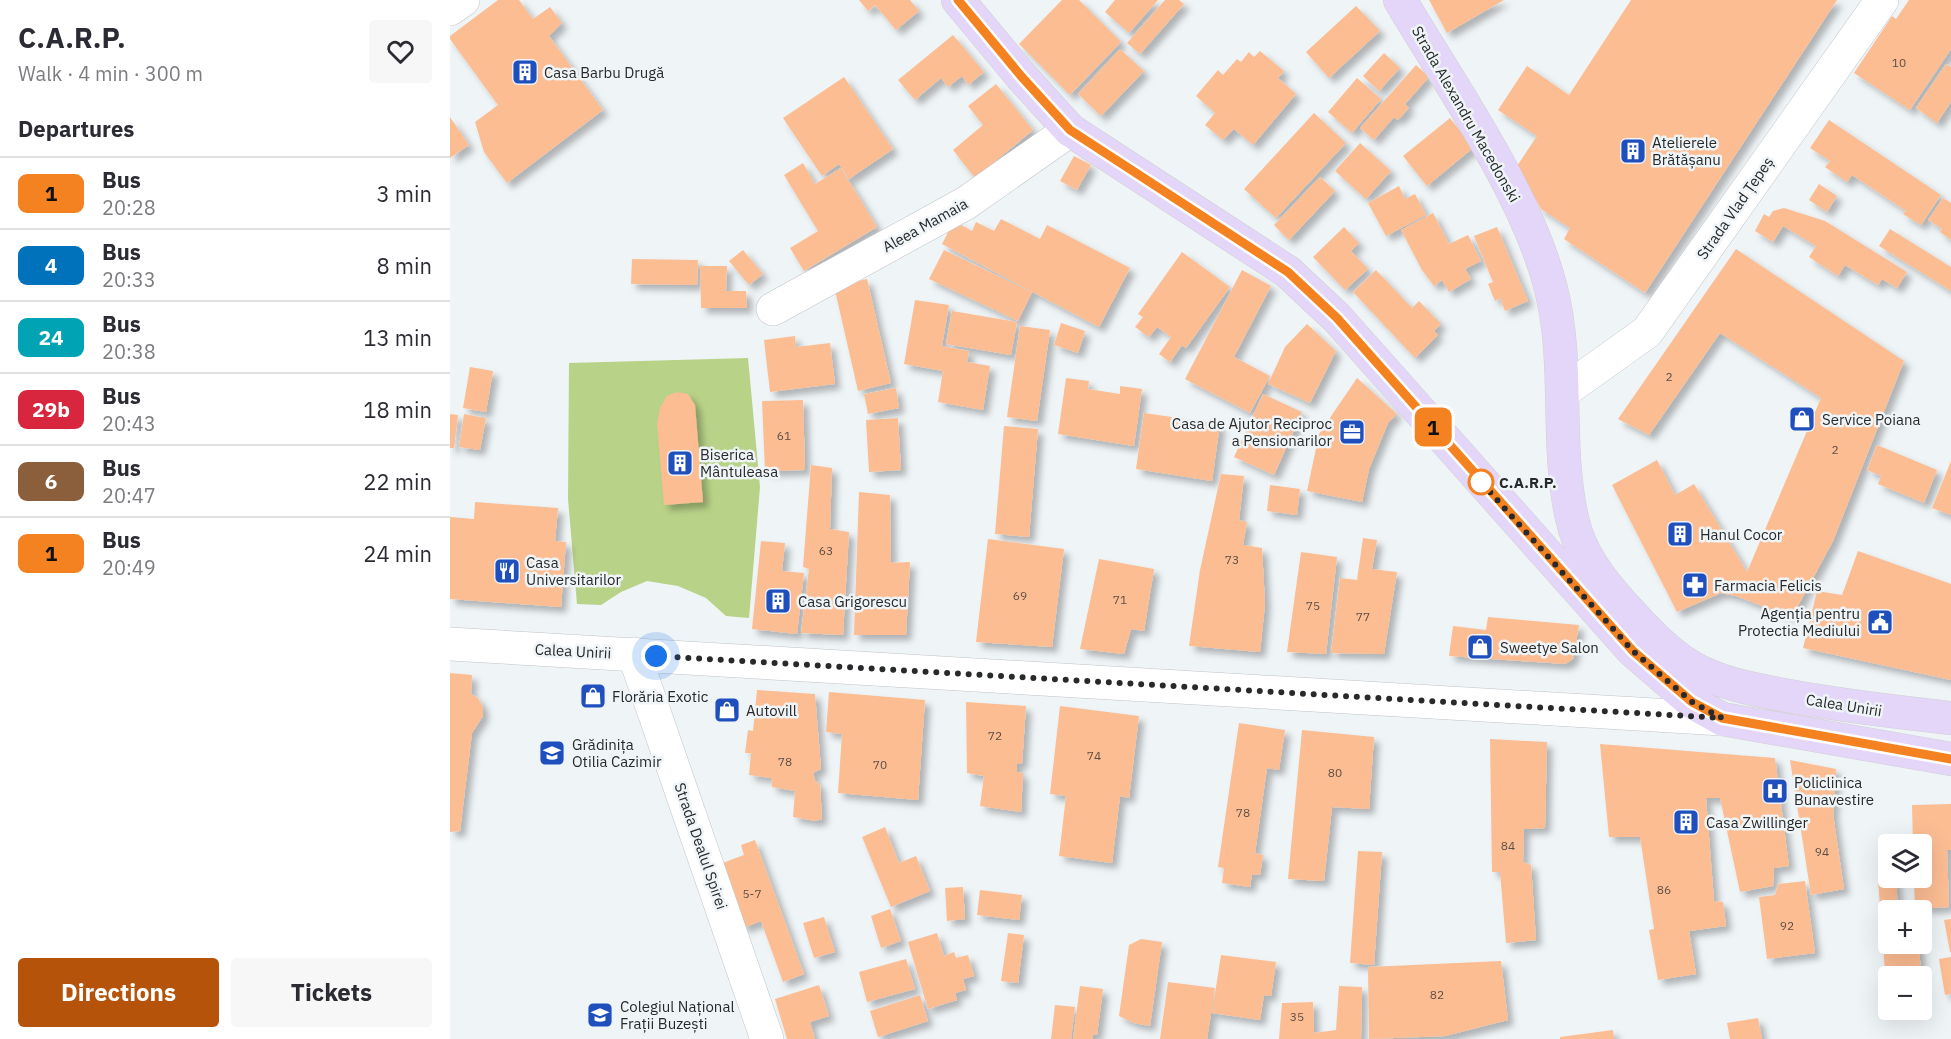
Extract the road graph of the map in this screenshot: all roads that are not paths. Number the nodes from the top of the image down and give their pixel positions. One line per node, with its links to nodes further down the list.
1 (464, 0): 5 (street)
2 (958, 0): 6 (main road)
3 (1400, 0): 8 (main road, Strada Alexandru Macedonski)
4 (1882, 0): 8 (street, Strada Vlad Țepeș)
5 (450, 9)
6 (1070, 130): 7 (street, Aleea Mamaia); 12 (main road)
7 (773, 309)
8 (1563, 392): 11 (main road, Strada Alexandru Macedonski)
9 (450, 644): 10 (street, Calea Unirii)
10 (634, 654): 12 (street, Calea Unirii); 15 (street, Strada Dealul Spirei)
11 (1738, 686): 13 (main road, Calea Unirii)
12 (1722, 718): 14 (main road, Calea Unirii)
13 (1951, 718)
14 (1951, 759)
15 (767, 1039)

